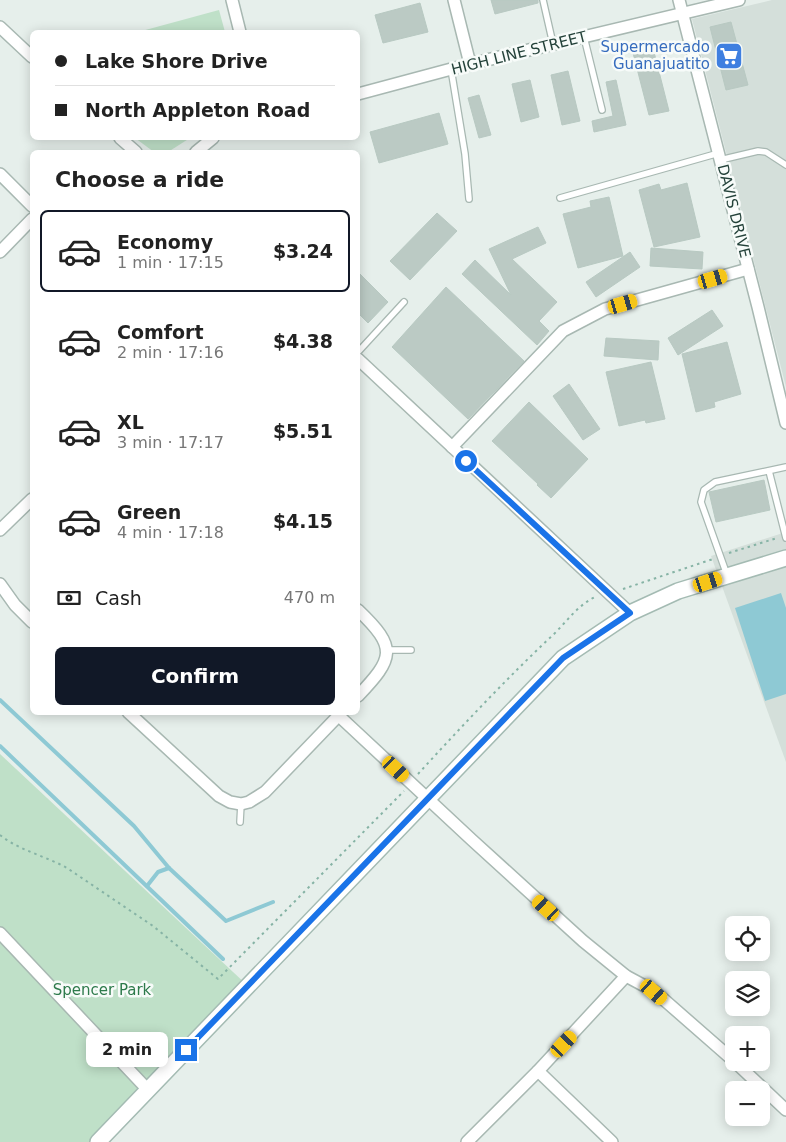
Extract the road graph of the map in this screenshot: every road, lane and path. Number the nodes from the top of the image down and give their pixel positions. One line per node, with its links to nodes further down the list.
1 (232, 0): 8 (street)
2 (454, 0): 12 (street)
3 (543, 0): 10 (lane)
4 (679, 0): 6 (street, DAVIS DRIVE)
5 (739, 0): 6 (street, HIGH LINE STREET)
6 (682, 13): 9 (street, HIGH LINE STREET); 20 (street, DAVIS DRIVE)
7 (0, 27): 11 (street)
8 (240, 30)
9 (584, 37): 10 (street, HIGH LINE STREET); 15 (lane)
10 (554, 44): 12 (street, HIGH LINE STREET)
11 (30, 55)
12 (470, 64): 13 (street, HIGH LINE STREET)
13 (451, 69): 14 (street, HIGH LINE STREET); 24 (lane)
14 (360, 93)
15 (602, 110)
16 (122, 140): 18 (street)
17 (211, 140): 19 (street)
18 (134, 150)
19 (198, 150)
20 (719, 157): 21 (lane); 23 (lane); 28 (street, DAVIS DRIVE)
21 (786, 165)
22 (0, 174): 25 (street)
23 (560, 198)
24 (469, 200)
25 (30, 204)
26 (30, 221): 27 (street)
27 (0, 252)
28 (748, 269): 32 (street, DAVIS DRIVE); 33 (street)
29 (404, 302): 30 (lane)
30 (360, 350)
31 (360, 361): 33 (street)
32 (786, 424)
33 (452, 447): 43 (street)
34 (786, 467): 35 (lane)
35 (769, 471): 38 (lane); 40 (lane)
36 (30, 501): 37 (street)
37 (0, 530)
38 (786, 538)
39 (786, 558): 40 (main road)
40 (727, 575): 43 (main road)
41 (0, 584): 44 (street)
42 (360, 612): 45 (street)
43 (630, 613): 51 (main road)
44 (30, 620)
45 (387, 650): 46 (lane); 47 (street)
46 (410, 650)
47 (360, 694)
48 (131, 715): 52 (street)
49 (339, 715): 52 (street)
50 (341, 715): 51 (street)
51 (428, 799): 55 (street); 59 (main road)
52 (241, 804): 53 (lane)
53 (240, 822)
54 (0, 933): 59 (street)
55 (626, 976): 56 (street); 58 (street)
56 (725, 1054)
57 (744, 1071): 60 (street)
58 (538, 1072): 62 (street); 63 (street)
59 (148, 1090): 61 (main road)
60 (786, 1110)
61 (98, 1142)
62 (467, 1142)
63 (612, 1142)

